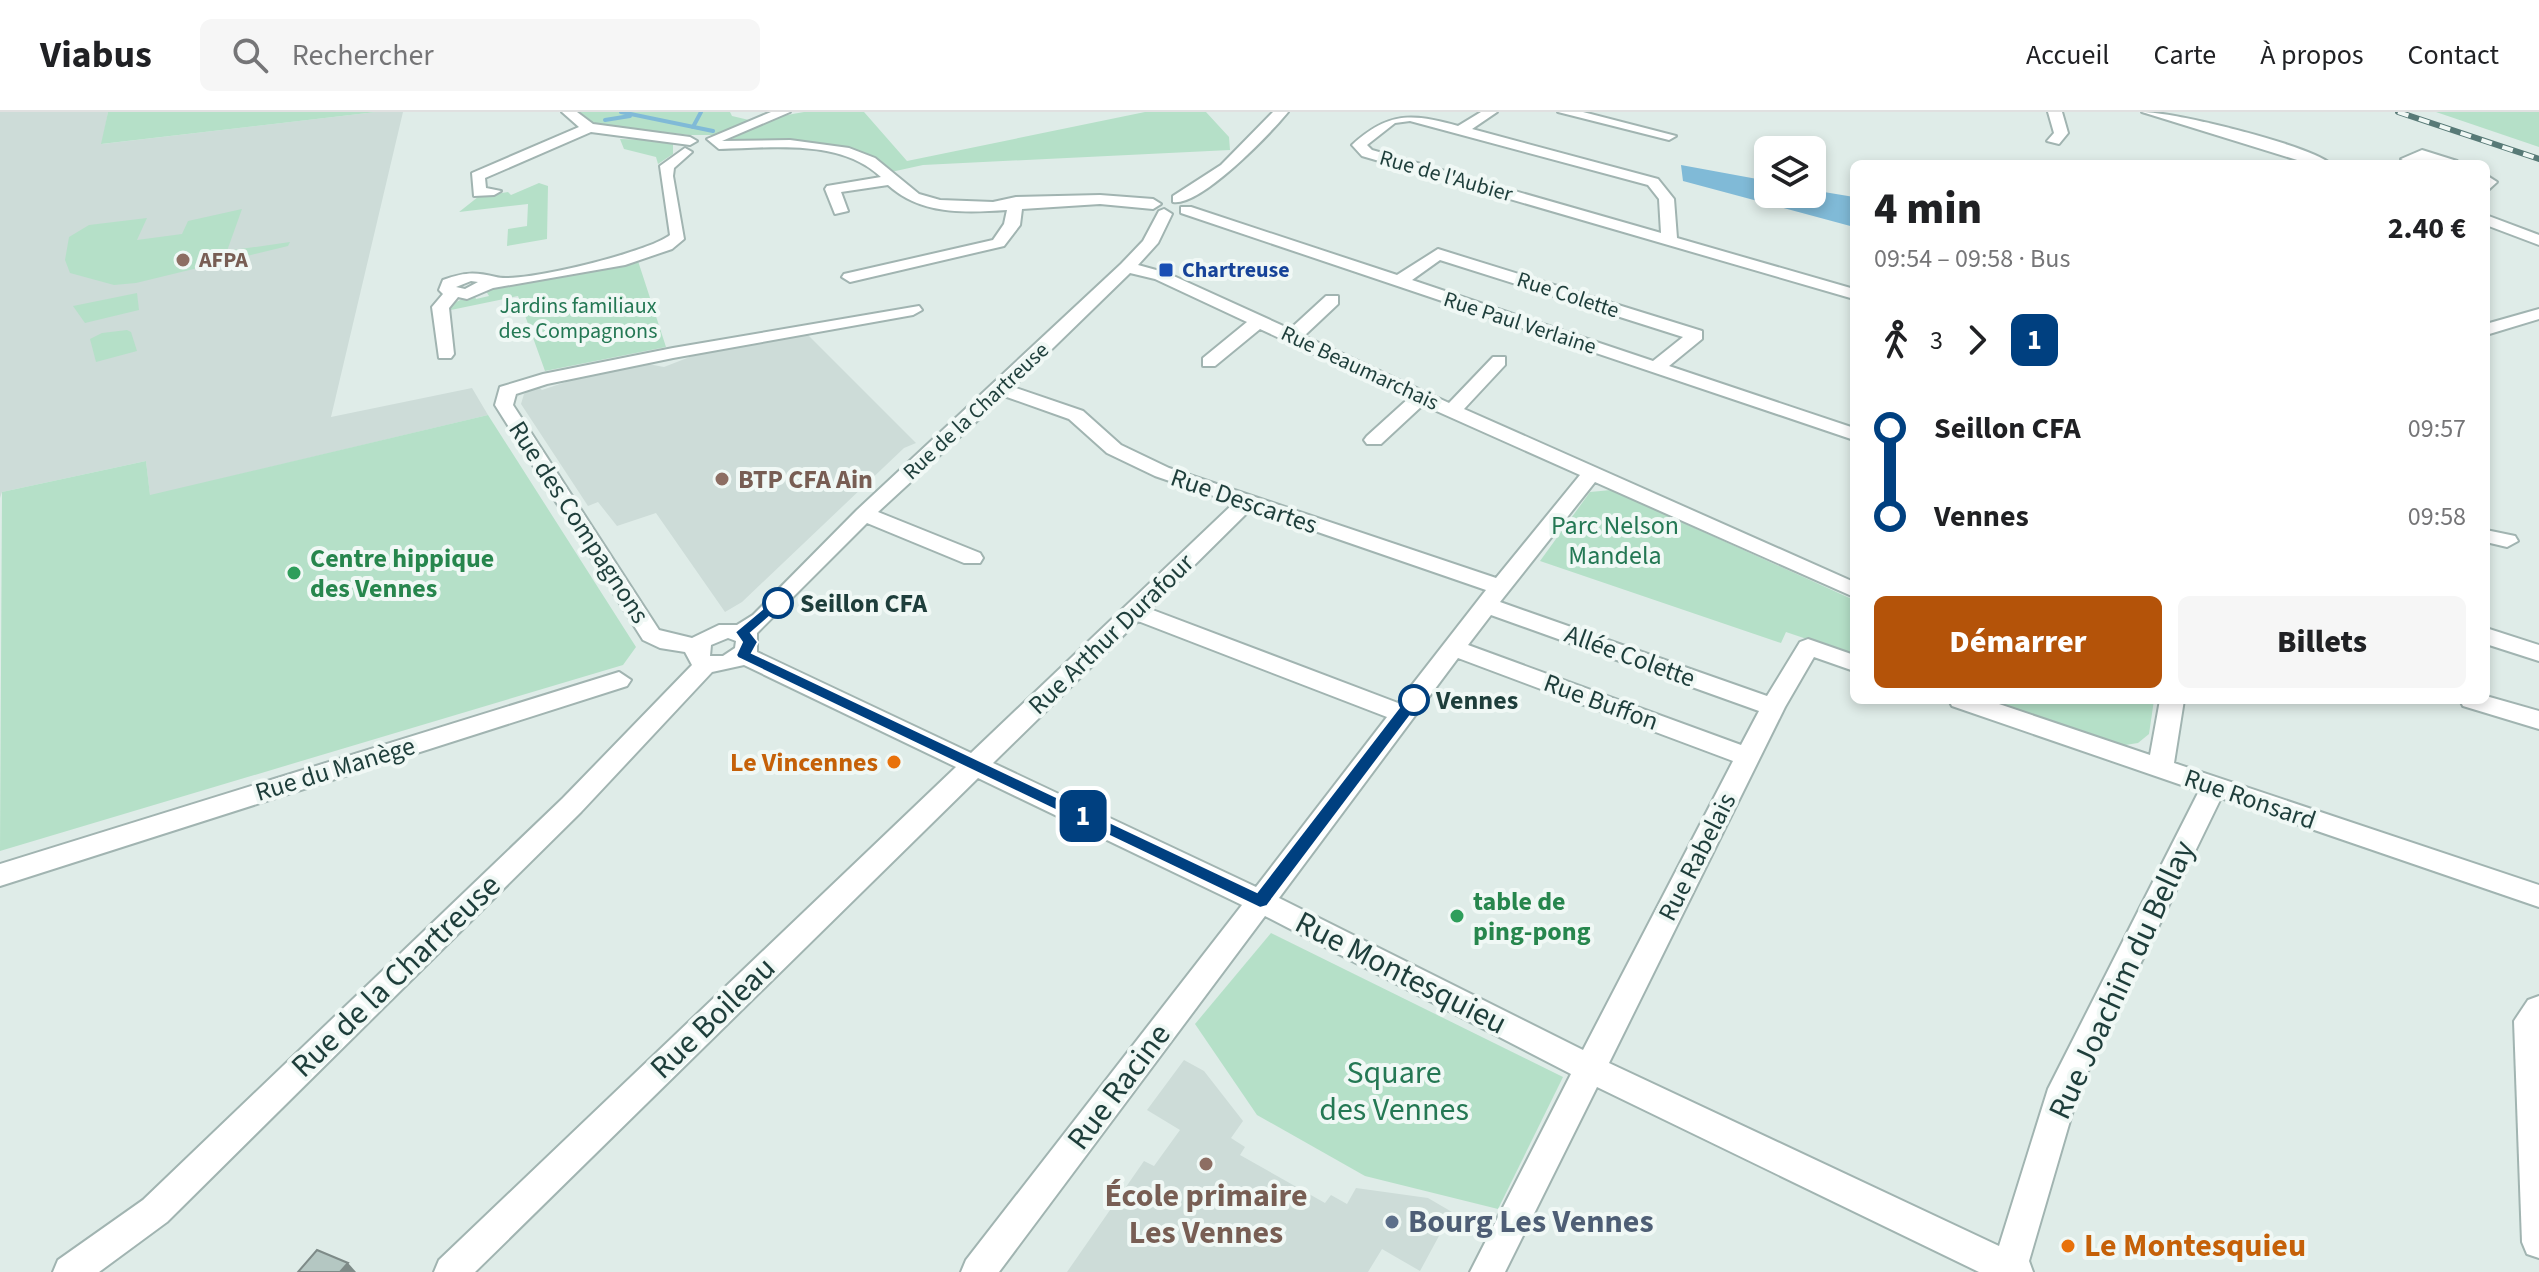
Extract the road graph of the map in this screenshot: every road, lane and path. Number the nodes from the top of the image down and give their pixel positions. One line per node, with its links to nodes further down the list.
1 (569, 112): 8 (street)
2 (783, 112): 12 (street)
3 (1281, 112): 19 (street)
4 (1489, 112): 9 (street)
5 (1565, 112): 10 (street)
6 (2055, 112): 11 (street)
7 (2158, 113): 14 (street)
8 (589, 128): 12 (street); 17 (street)
9 (1461, 130): 24 (street, Rue de l'Aubier); 24 (street, Rue de l'Aubier)
10 (1669, 136)
11 (2054, 141)
12 (702, 147): 16 (street); 35 (street)
13 (2408, 159): 15 (street)
14 (2311, 160)
15 (2440, 160)
16 (890, 180): 18 (street); 21 (street)
17 (494, 191)
18 (1016, 202): 20 (street); 26 (street)
19 (1182, 205): 20 (street); 27 (street, Rue Paul Verlaine)
20 (1158, 209): 25 (street, Rue de la Chartreuse)
21 (840, 211)
22 (2490, 221): 23 (street)
23 (2537, 238)
24 (1669, 240): 28 (street, Rue de l'Aubier)
25 (1127, 267): 32 (street, Rue Beaumarchais); 39 (street, Rue de la Chartreuse)
26 (850, 277)
27 (1397, 283): 38 (street, Rue Paul Verlaine); 38 (street, Rue Colette)
28 (1850, 293)
29 (1332, 300): 34 (street)
30 (913, 310): 55 (street, Rue des Compagnons)
31 (2539, 314): 33 (street)
32 (1258, 322): 34 (street, Rue Beaumarchais); 37 (street)
33 (2490, 329)
34 (1292, 337): 40 (street, Rue Beaumarchais)
35 (445, 354)
36 (1499, 361): 41 (street)
37 (1209, 362)
38 (1655, 368): 42 (street, Rue Paul Verlaine)
39 (1001, 389): 45 (street, Rue Descartes); 46 (street, Rue de la Chartreuse)
40 (1421, 397): 41 (street, Rue Beaumarchais); 43 (street)
41 (1452, 411): 44 (street, Rue Beaumarchais)
42 (1850, 433)
43 (1374, 440)
44 (1591, 474): 48 (street, Rue Beaumarchais); 49 (street, Rue Racine)
45 (1246, 503): 49 (street, Rue Descartes); 50 (street, Rue Arthur Durafour)
46 (864, 514): 47 (street); 52 (street, Rue de la Chartreuse)
47 (972, 558)
48 (1850, 588)
49 (1493, 596): 53 (street, Rue Racine); 61 (street, Allée Colette)
50 (1135, 612): 62 (street); 65 (street, Rue Arthur Durafour)
51 (2490, 637): 54 (street)
52 (743, 644): 55 (street); 55 (street); 65 (street, Rue Montesquieu)
53 (1454, 648): 62 (street, Rue Racine); 64 (street, Rue Buffon)
54 (2539, 653)
55 (702, 654): 77 (street, Rue de la Chartreuse)
56 (1850, 662): 61 (street, Rue Rabelais)
57 (619, 680): 68 (street, Rue du Manège)
58 (1973, 704): 66 (street, Rue Ronsard)
59 (2171, 704): 66 (street)
60 (2485, 704): 63 (street)
61 (1773, 707): 64 (street, Rue Rabelais)
62 (1403, 714): 72 (street, Rue Racine)
63 (2539, 720)
64 (1748, 757): 74 (street, Rue Rabelais)
65 (975, 764): 72 (street, Rue Montesquieu); 78 (street, Rue Boileau)
66 (2160, 769): 67 (street, Rue Ronsard)
67 (2214, 787): 71 (street, Rue Ronsard); 76 (street, Rue Joachim du Bellay)
68 (50, 859): 69 (street, Rue du Manège); 70 (street, Rue du Manège)
69 (0, 875)
70 (0, 891)
71 (2539, 896)
72 (1260, 901): 74 (street, Rue Montesquieu); 79 (street, Rue Racine)
73 (2539, 1009): 75 (street)
74 (1590, 1069): 76 (street, Rue Montesquieu); 80 (street, Rue Rabelais)
75 (2539, 1242)
76 (2011, 1271)
77 (70, 1272)
78 (451, 1272)
79 (978, 1272)
80 (1487, 1272)

